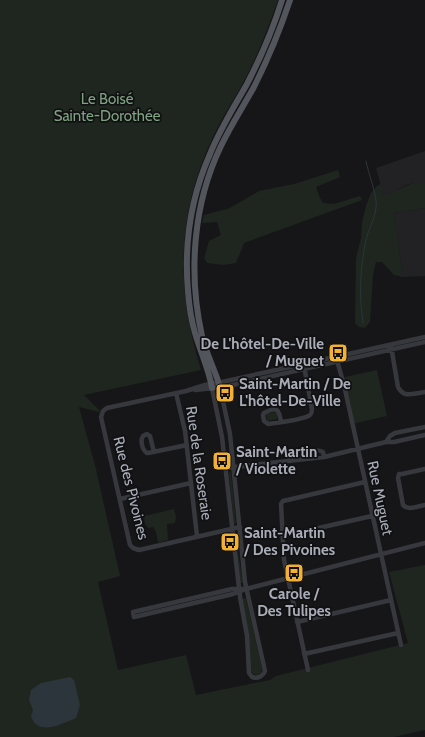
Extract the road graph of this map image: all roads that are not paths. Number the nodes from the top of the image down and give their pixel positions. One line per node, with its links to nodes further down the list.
1 (282, 0): 9 (main road)
2 (290, 0): 8 (main road)
3 (425, 337): 5 (street)
4 (425, 342): 5 (street)
5 (391, 347): 6 (street, Rue des Pivoines); 10 (street)
6 (336, 359): 7 (street, Rue des Pivoines); 17 (street, Rue Muguet)
7 (304, 366): 8 (street, Rue des Pivoines); 12 (street)
8 (220, 385): 9 (street, Rue des Pivoines); 20 (street)
9 (212, 386): 11 (street, Rue des Pivoines); 19 (street)
10 (425, 392)
11 (176, 393): 16 (street, Rue de la Roseraie); 24 (street, Rue des Pivoines)
12 (281, 422)
13 (425, 427): 15 (street)
14 (425, 435): 15 (street)
15 (386, 442): 17 (street)
16 (187, 445): 18 (street); 23 (street, Rue de la Roseraie)
17 (358, 449): 20 (street); 22 (street, Rue Muguet)
18 (154, 452)
19 (226, 468): 20 (street); 28 (street)
20 (234, 468): 27 (street)
21 (425, 469): 25 (street)
22 (365, 482): 26 (street, Rue Muguet); 30 (street)
23 (191, 483): 24 (street); 29 (street, Rue de la Roseraie)
24 (120, 499): 29 (street, Rue des Pivoines)
25 (425, 505)
26 (372, 516): 30 (street); 32 (street, Rue Muguet)
27 (240, 527): 28 (street, Rue des Pivoines); 34 (street)
28 (232, 528): 29 (street, Rue des Pivoines); 35 (street)
29 (197, 536)
30 (283, 536): 33 (street)
31 (425, 543): 32 (street)
32 (380, 554): 33 (street); 36 (street, Rue Muguet)
33 (288, 579): 34 (street); 37 (street)
34 (246, 589): 35 (street); 35 (street)
35 (239, 591): 35 (street)
36 (391, 600): 37 (street); 38 (street, Rue Muguet)
37 (297, 622): 40 (street)
38 (398, 633): 39 (street, Rue Muguet); 40 (street)
39 (401, 645)
40 (304, 654): 41 (street)
41 (308, 670)

